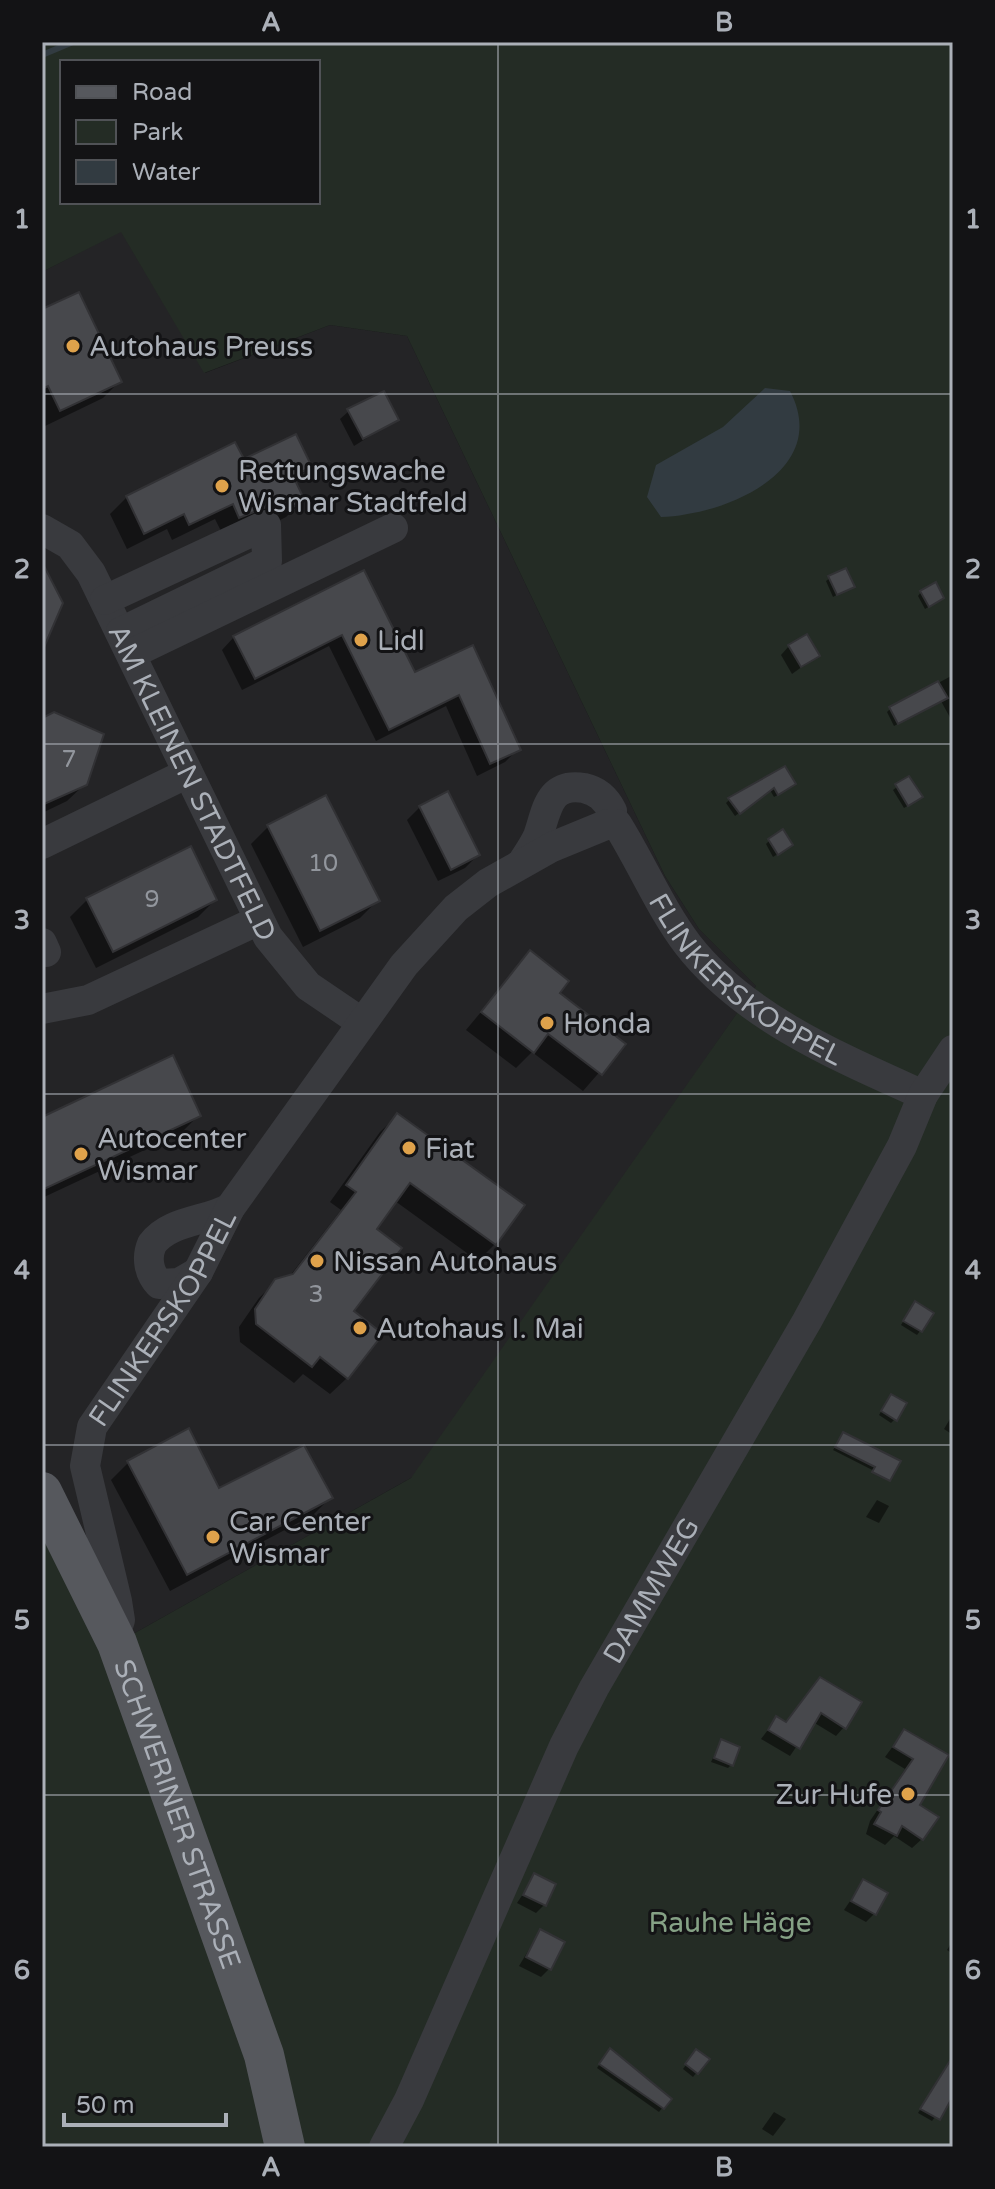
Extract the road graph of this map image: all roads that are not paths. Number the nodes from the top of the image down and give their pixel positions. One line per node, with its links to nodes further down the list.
1 (393, 528): 4 (street)
2 (42, 529): 3 (street, AM KLEINEN STADTFELD)
3 (105, 600): 4 (street, AM KLEINEN STADTFELD); 4 (street)
4 (126, 643): 5 (street, AM KLEINEN STADTFELD)
5 (188, 773): 7 (street); 9 (street, AM KLEINEN STADTFELD)
6 (608, 824): 8 (street, FLINKERSKOPPEL); 8 (street, FLINKERSKOPPEL); 13 (street, FLINKERSKOPPEL)
7 (42, 844)
8 (522, 863): 11 (street, FLINKERSKOPPEL)
9 (259, 920): 10 (street); 11 (street, AM KLEINEN STADTFELD)
10 (56, 1007)
11 (361, 1022): 14 (street, FLINKERSKOPPEL)
12 (953, 1050): 13 (street, DAMMWEG)
13 (923, 1095): 20 (street, DAMMWEG)
14 (230, 1208): 15 (street); 16 (street, FLINKERSKOPPEL)
15 (171, 1229): 16 (street); 16 (street)
16 (202, 1264): 18 (street, FLINKERSKOPPEL)
17 (42, 1492): 18 (main road, SCHWERINER STRASSE)
18 (114, 1638): 19 (main road, SCHWERINER STRASSE)
19 (285, 2147)
20 (384, 2147)

